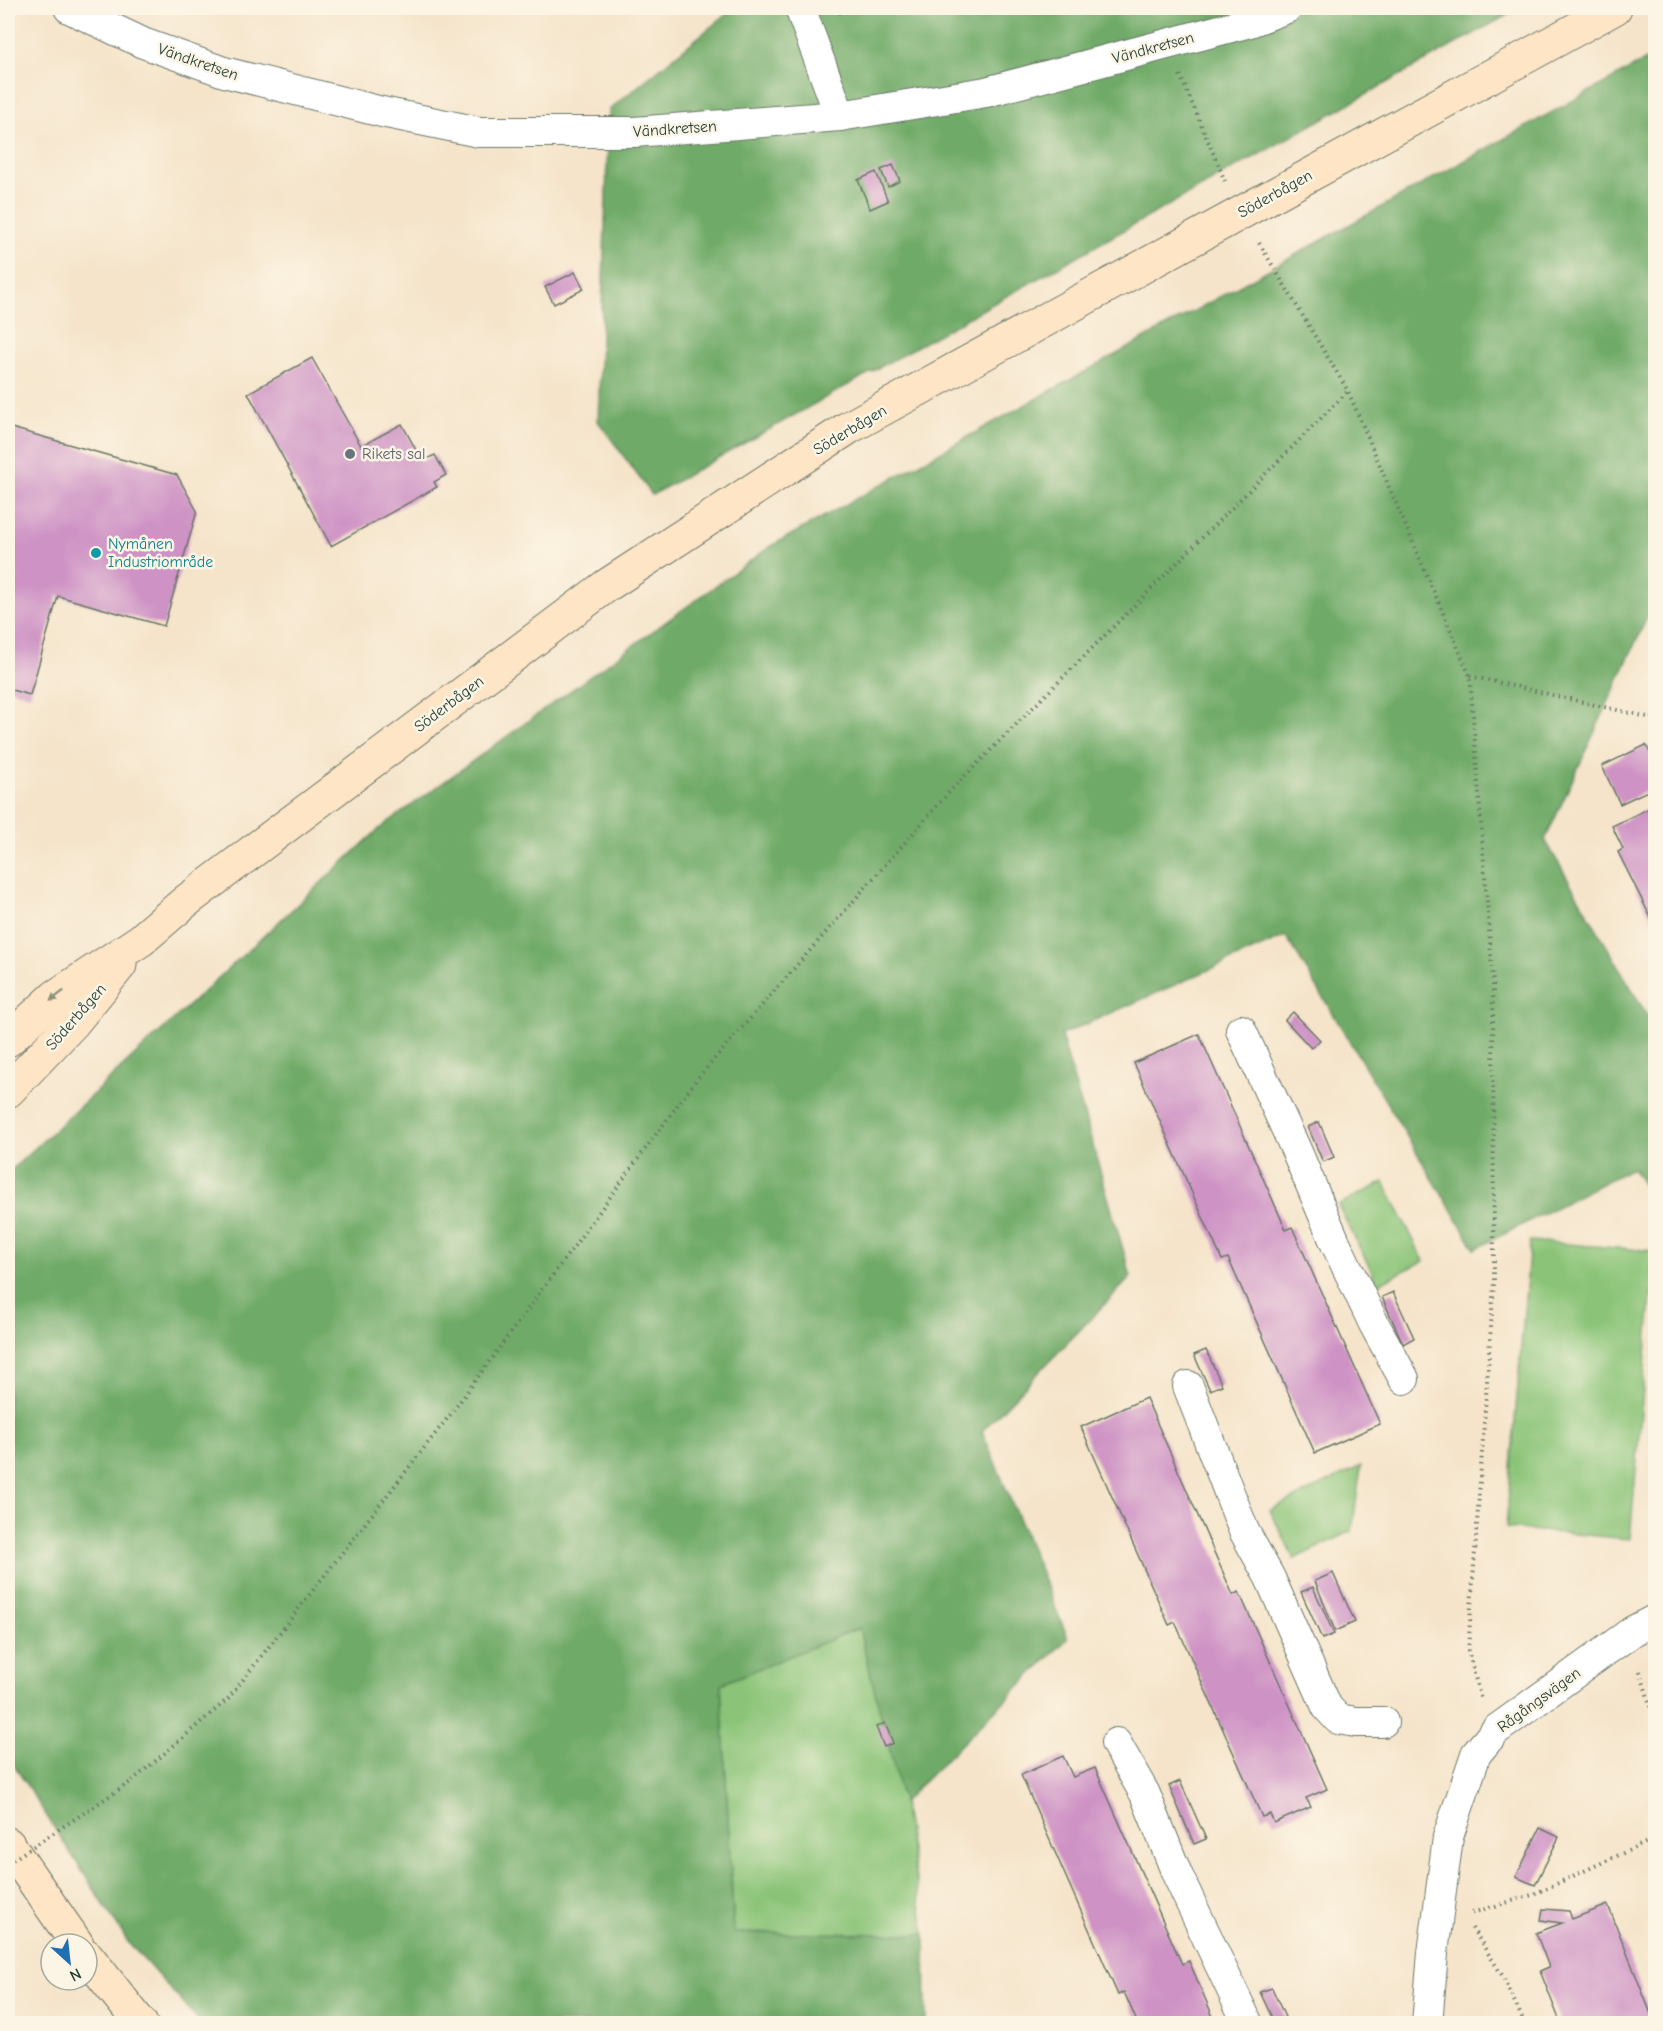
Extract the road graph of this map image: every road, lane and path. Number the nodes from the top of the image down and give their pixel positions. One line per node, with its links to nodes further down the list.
1 (69, 8): 6 (street, Vändkretsen)
2 (800, 8): 6 (street)
3 (1287, 8): 6 (street, Vändkretsen)
4 (1615, 8): 12 (street, Söderbågen)
5 (1179, 74): 7 (path)
6 (840, 116)
7 (1226, 182)
8 (1258, 241): 9 (path)
9 (1348, 391): 10 (path); 25 (path, bridge)
10 (1470, 676): 11 (path); 21 (path)
11 (1656, 719)
12 (141, 940): 14 (street, Söderbågen, one-way to 14); 15 (street, Söderbågen)
13 (1241, 1030): 16 (street)
14 (8, 1040)
15 (8, 1091)
16 (1404, 1379)
17 (1188, 1386): 19 (street)
18 (1644, 1625): 20 (path); 21 (street, Rågångsvägen)
19 (1383, 1722)
20 (1656, 1724)
21 (1496, 1730): 32 (street, Rågångsvägen)
22 (1116, 1743): 31 (street)
23 (1656, 1838): 26 (path)
24 (8, 1844): 28 (street)
25 (8, 1863)
26 (1464, 1916)
27 (1470, 1926): 33 (path)
28 (69, 1932)
29 (99, 1971): 30 (street)
30 (141, 2024)
31 (1248, 2024)
32 (1427, 2024)
33 (1526, 2024)

